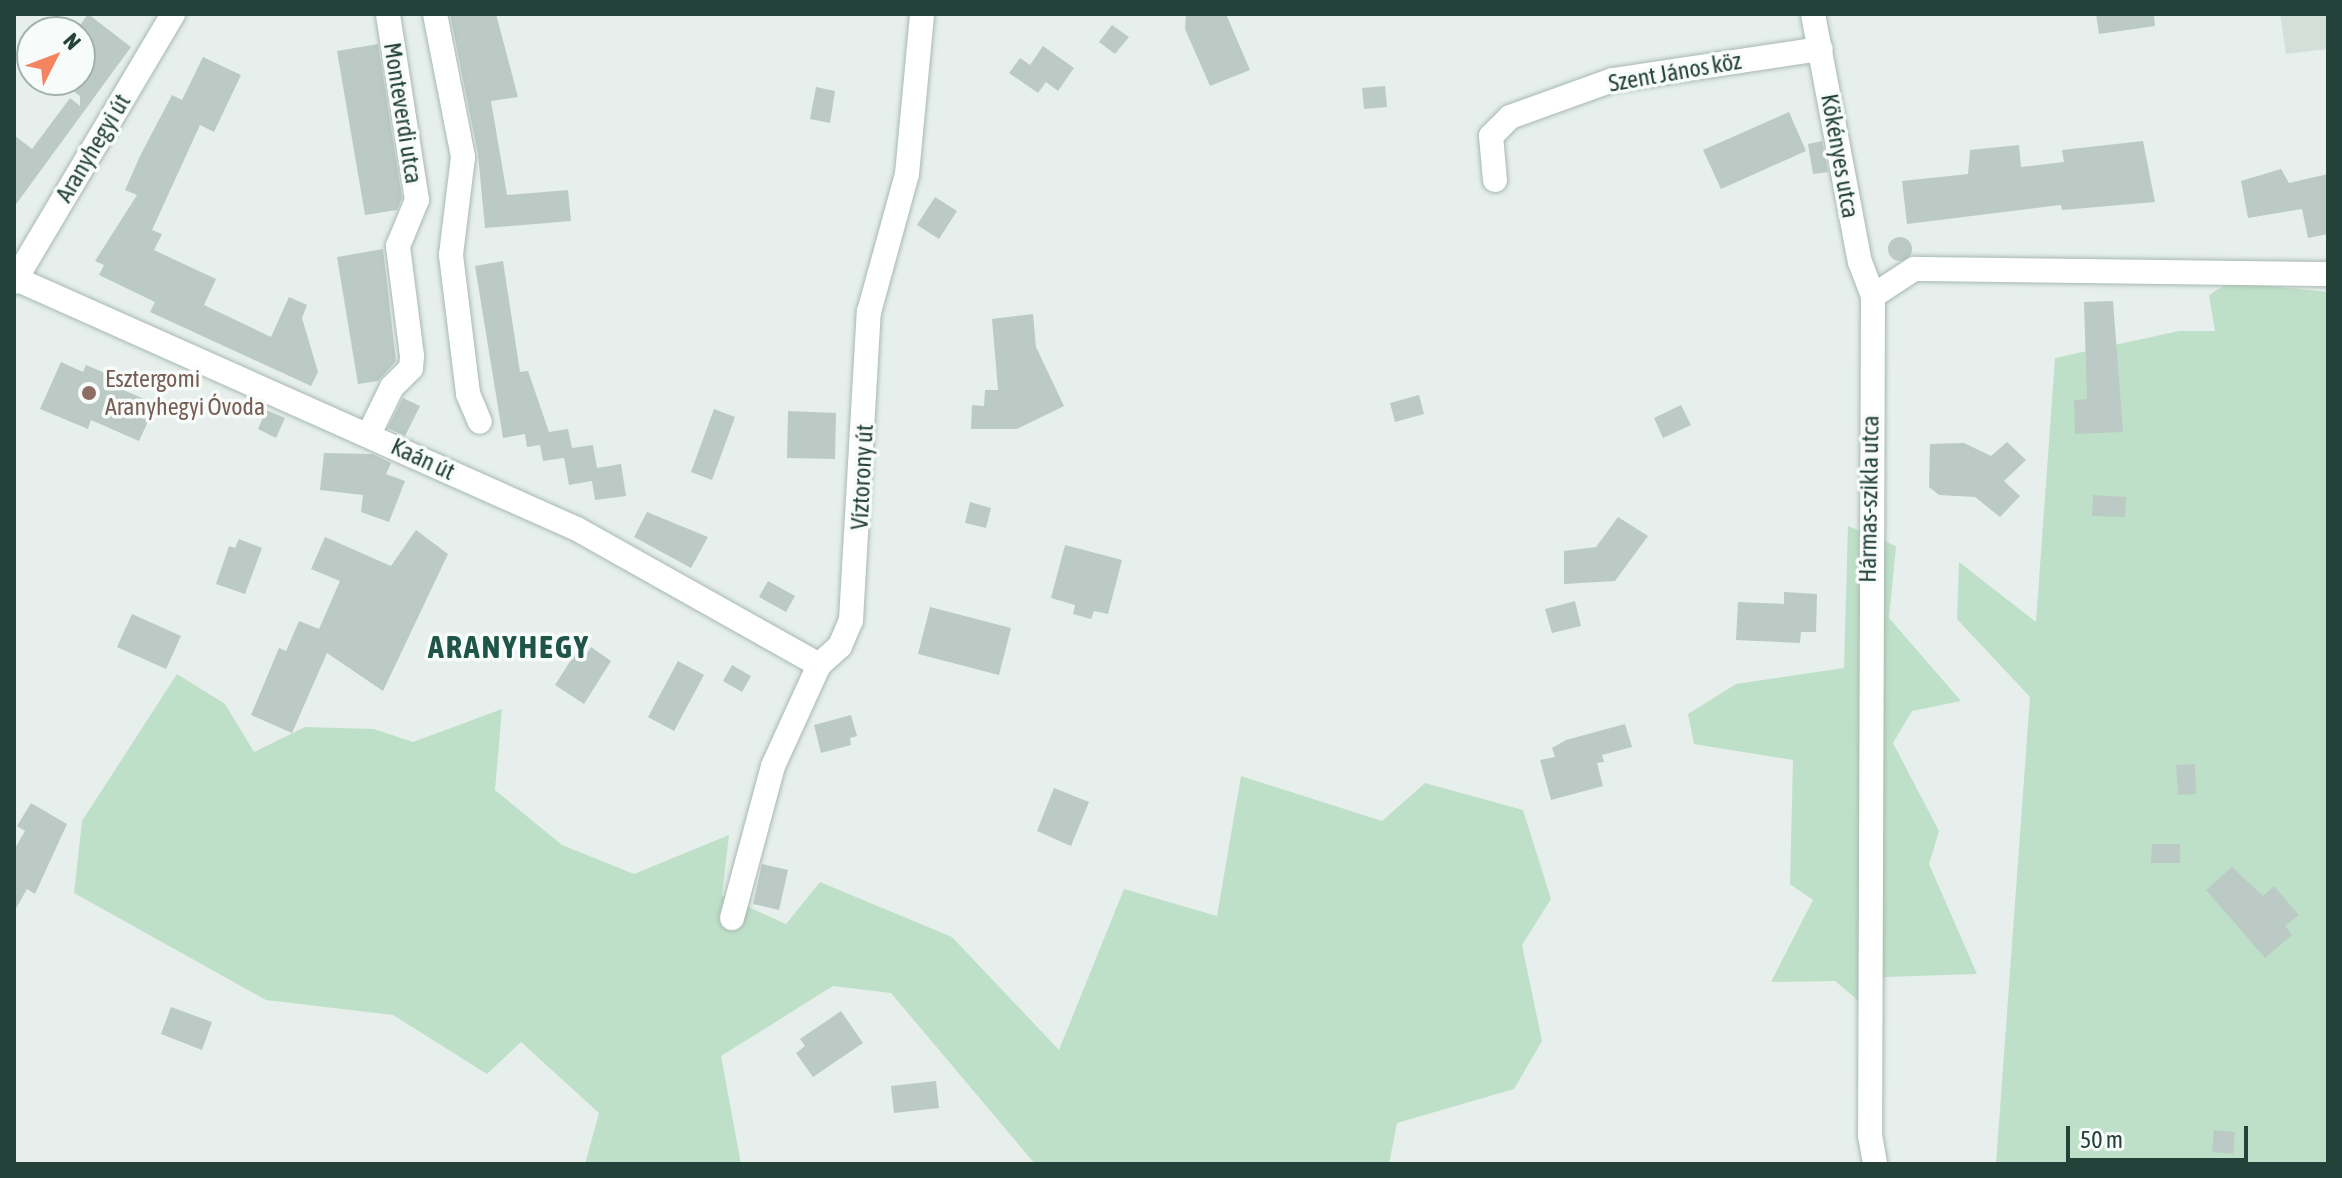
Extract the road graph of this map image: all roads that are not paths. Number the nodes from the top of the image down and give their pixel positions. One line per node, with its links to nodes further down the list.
1 (173, 14): 9 (street, Aranyhegyi út)
2 (388, 14): 12 (street, Monteverdi utca)
3 (435, 14): 11 (street, Monteverdi utca)
4 (922, 14): 13 (street, Víztorony út)
5 (1813, 14): 6 (street, Kökényes utca)
6 (1821, 49): 7 (street, Szent János köz); 10 (street, Kökényes utca)
7 (1495, 180)
8 (2328, 274): 10 (street)
9 (14, 279): 12 (street, Kaán út)
10 (1873, 296): 15 (street, Hármas-szikla utca)
11 (480, 422)
12 (369, 434): 13 (street, Kaán út)
13 (819, 665): 14 (street, Víztorony út)
14 (732, 918)
15 (1875, 1164)

